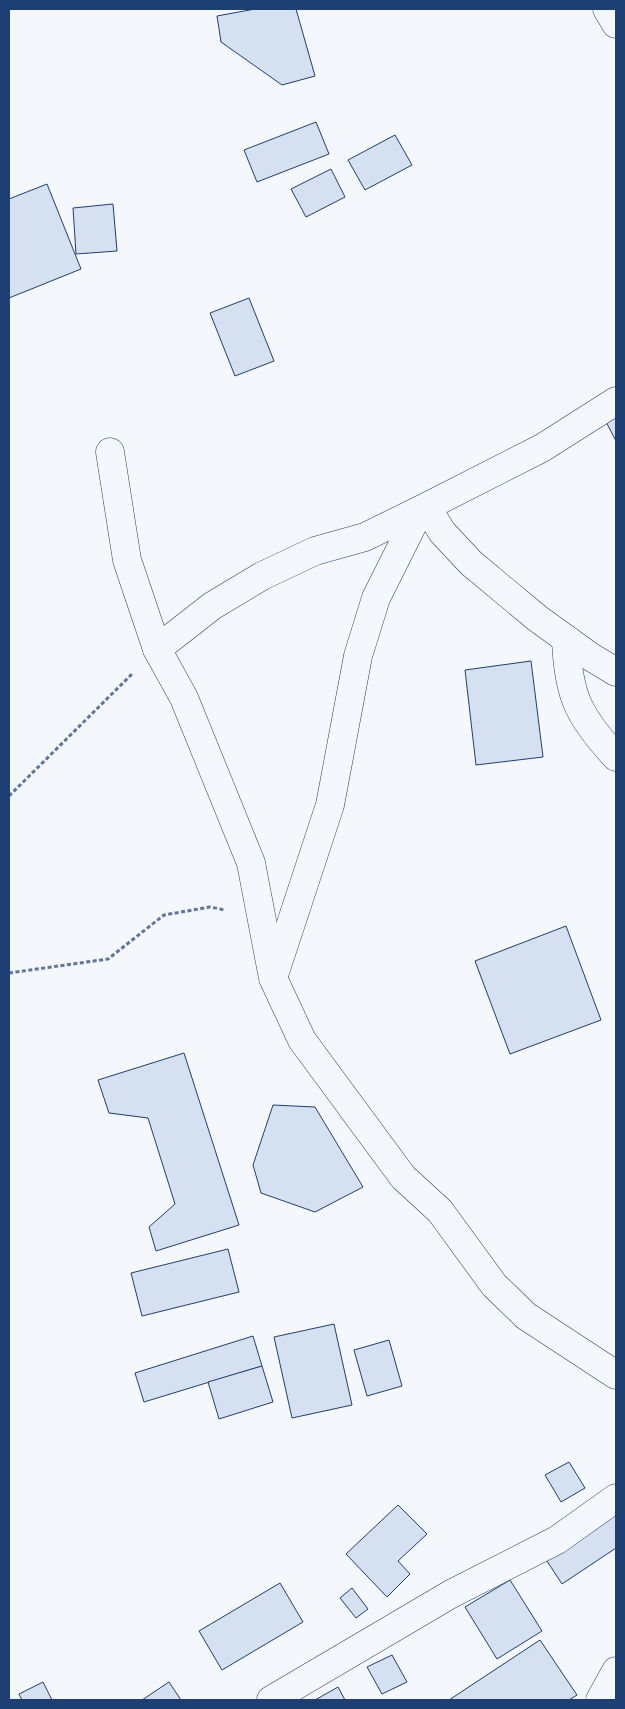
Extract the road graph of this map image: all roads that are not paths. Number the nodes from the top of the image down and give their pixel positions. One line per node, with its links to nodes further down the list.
1 (607, 9): 2 (street)
2 (616, 24)
3 (616, 401): 5 (street)
4 (110, 452): 7 (street)
5 (423, 508): 6 (street); 7 (street); 10 (street)
6 (566, 639): 8 (street); 9 (street)
7 (157, 649): 10 (street)
8 (616, 672)
9 (616, 757)
10 (272, 978): 11 (street)
11 (616, 1375)
12 (616, 1498): 14 (street)
13 (616, 1671): 15 (street)
14 (271, 1700)
15 (600, 1700)

